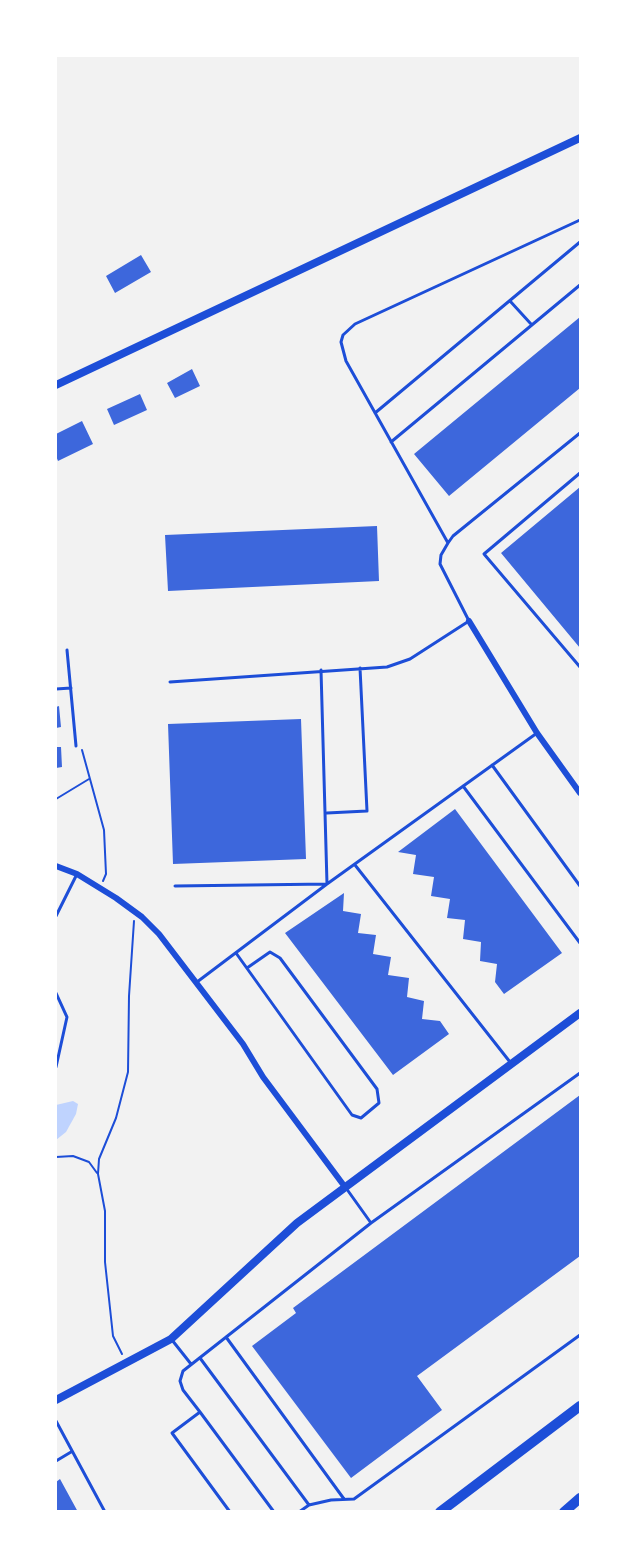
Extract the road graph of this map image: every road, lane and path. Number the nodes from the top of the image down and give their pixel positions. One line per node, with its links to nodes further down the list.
1 (580, 138): 7 (main road)
2 (580, 220): 8 (lane)
3 (580, 242): 5 (lane)
4 (580, 285): 6 (lane)
5 (510, 301): 6 (lane); 8 (lane)
6 (531, 324): 10 (lane)
7 (56, 385)
8 (375, 413): 10 (lane)
9 (580, 434): 12 (lane)
10 (391, 442): 12 (lane)
11 (580, 473): 15 (lane)
12 (448, 543): 13 (lane)
13 (469, 621): 16 (lane); 21 (street)
14 (67, 650): 19 (lane)
15 (580, 667)
16 (360, 668): 17 (lane); 28 (lane)
17 (321, 670): 18 (lane); 28 (lane)
18 (170, 682)
19 (71, 688): 20 (lane); 22 (lane)
20 (56, 689)
21 (537, 733): 23 (lane); 26 (street)
22 (76, 746): 24 (path)
23 (492, 765): 25 (lane); 34 (lane)
24 (89, 779): 27 (path); 35 (path)
25 (463, 786): 29 (lane); 38 (lane)
26 (580, 793)
27 (56, 799)
28 (327, 813): 32 (lane)
29 (355, 864): 32 (lane); 44 (lane)
30 (56, 866): 31 (street)
31 (76, 874): 35 (street); 37 (lane)
32 (327, 884): 33 (lane); 39 (lane)
33 (175, 886)
34 (580, 886)
35 (100, 887): 36 (street)
36 (137, 913): 41 (street); 48 (path)
37 (56, 916)
38 (580, 943)
39 (236, 953): 40 (lane); 41 (lane)
40 (247, 968): 40 (lane)
41 (197, 982): 50 (street)
42 (56, 993): 45 (lane)
43 (580, 1013): 44 (main road)
44 (511, 1064): 50 (main road)
45 (56, 1067)
46 (580, 1073): 51 (lane)
47 (56, 1157): 48 (path)
48 (94, 1160): 49 (path); 49 (path)
49 (98, 1174): 56 (path)
50 (345, 1187): 51 (lane); 54 (main road)
51 (371, 1223): 53 (lane)
52 (580, 1335): 65 (lane)
53 (225, 1337): 55 (lane); 65 (lane)
54 (171, 1339): 56 (main road); 57 (lane)
55 (200, 1358): 57 (lane); 66 (lane)
56 (126, 1363): 58 (main road)
57 (191, 1364): 60 (lane)
58 (56, 1400)
59 (580, 1406): 71 (highway)
60 (200, 1412): 68 (lane); 69 (lane)
61 (56, 1421): 62 (lane)
62 (71, 1452): 63 (lane); 67 (lane)
63 (56, 1461)
64 (580, 1498): 72 (highway)
65 (344, 1499): 66 (lane)
66 (309, 1505): 70 (lane)
67 (105, 1512)
68 (230, 1512)
69 (274, 1512)
70 (299, 1512)
71 (440, 1512)
72 (564, 1512)

